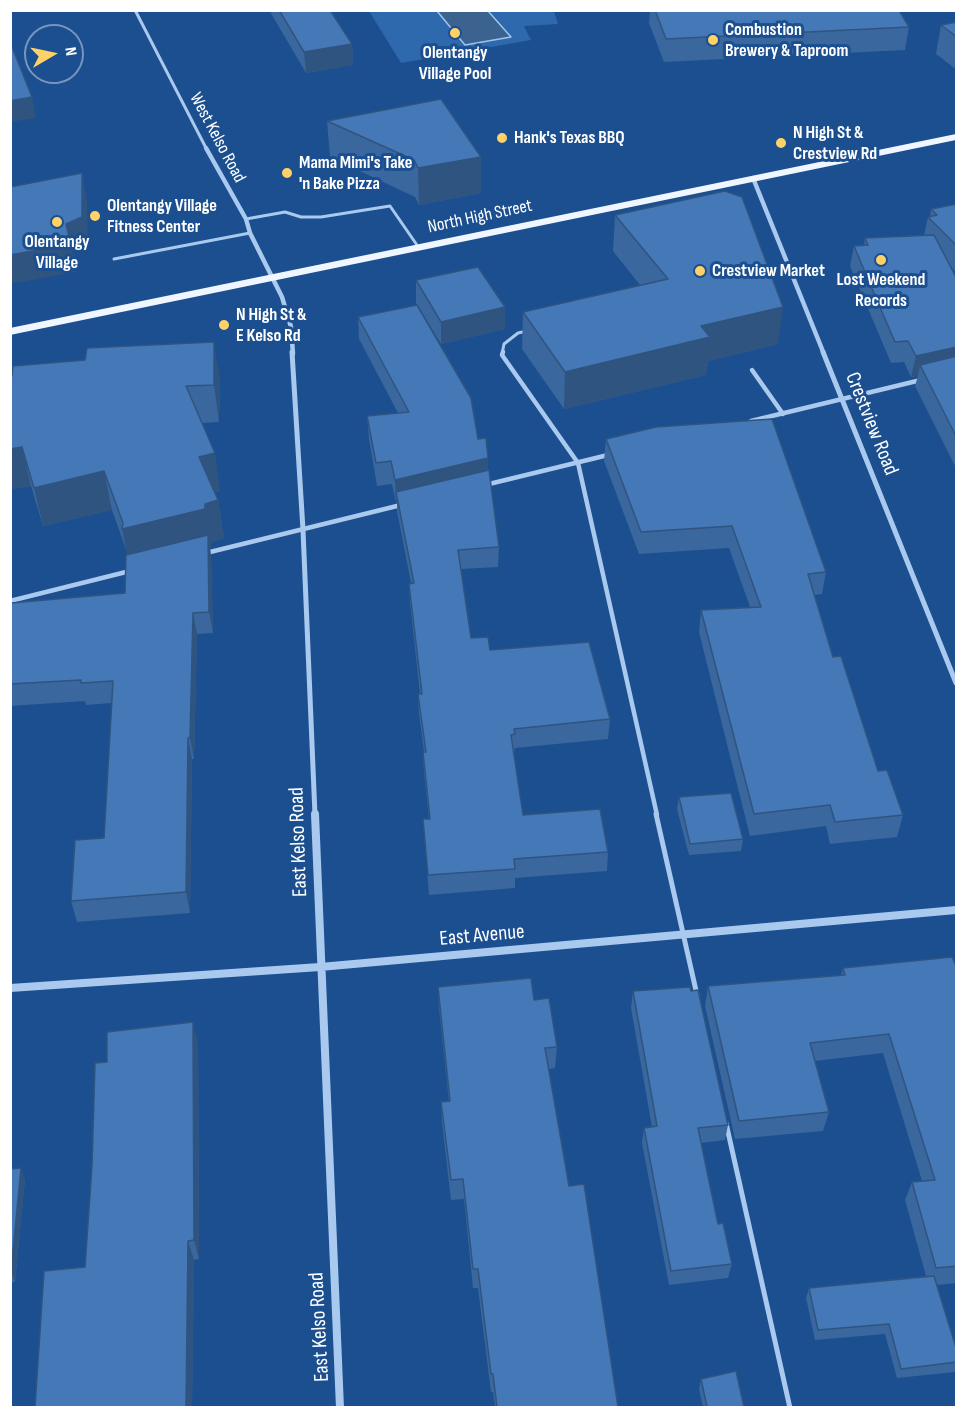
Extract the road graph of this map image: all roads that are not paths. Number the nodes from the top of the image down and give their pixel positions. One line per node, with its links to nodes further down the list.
1 (135, 10): 3 (lane, West Kelso Road)
2 (957, 137): 4 (main road, North High Street)
3 (206, 148): 5 (street, West Kelso Road)
4 (753, 178): 7 (main road, North High Street); 14 (street, Crestview Road)
5 (246, 219): 6 (street, West Kelso Road); 7 (lane)
6 (250, 233): 8 (lane); 9 (street, West Kelso Road)
7 (420, 248): 9 (main road, North High Street)
8 (114, 259)
9 (273, 278): 11 (main road, North High Street); 21 (street, East Kelso Road)
10 (529, 331): 18 (lane)
11 (10, 332)
12 (752, 370): 15 (lane)
13 (925, 379): 14 (lane)
14 (843, 399): 15 (lane); 25 (street, Crestview Road)
15 (783, 414): 16 (lane)
16 (748, 422)
17 (612, 455): 18 (lane)
18 (578, 463): 19 (lane); 27 (lane)
19 (484, 485)
20 (403, 505): 21 (lane)
21 (303, 530): 22 (lane); 28 (street, East Kelso Road)
22 (203, 554)
23 (135, 570): 24 (lane)
24 (10, 600)
25 (957, 683)
26 (957, 910): 27 (street, East Avenue)
27 (683, 934): 28 (street, East Avenue); 30 (lane)
28 (320, 967): 29 (street, East Avenue); 32 (street, East Kelso Road)
29 (10, 988)
30 (699, 1004)
31 (725, 1119): 33 (lane)
32 (340, 1407)
33 (790, 1407)

